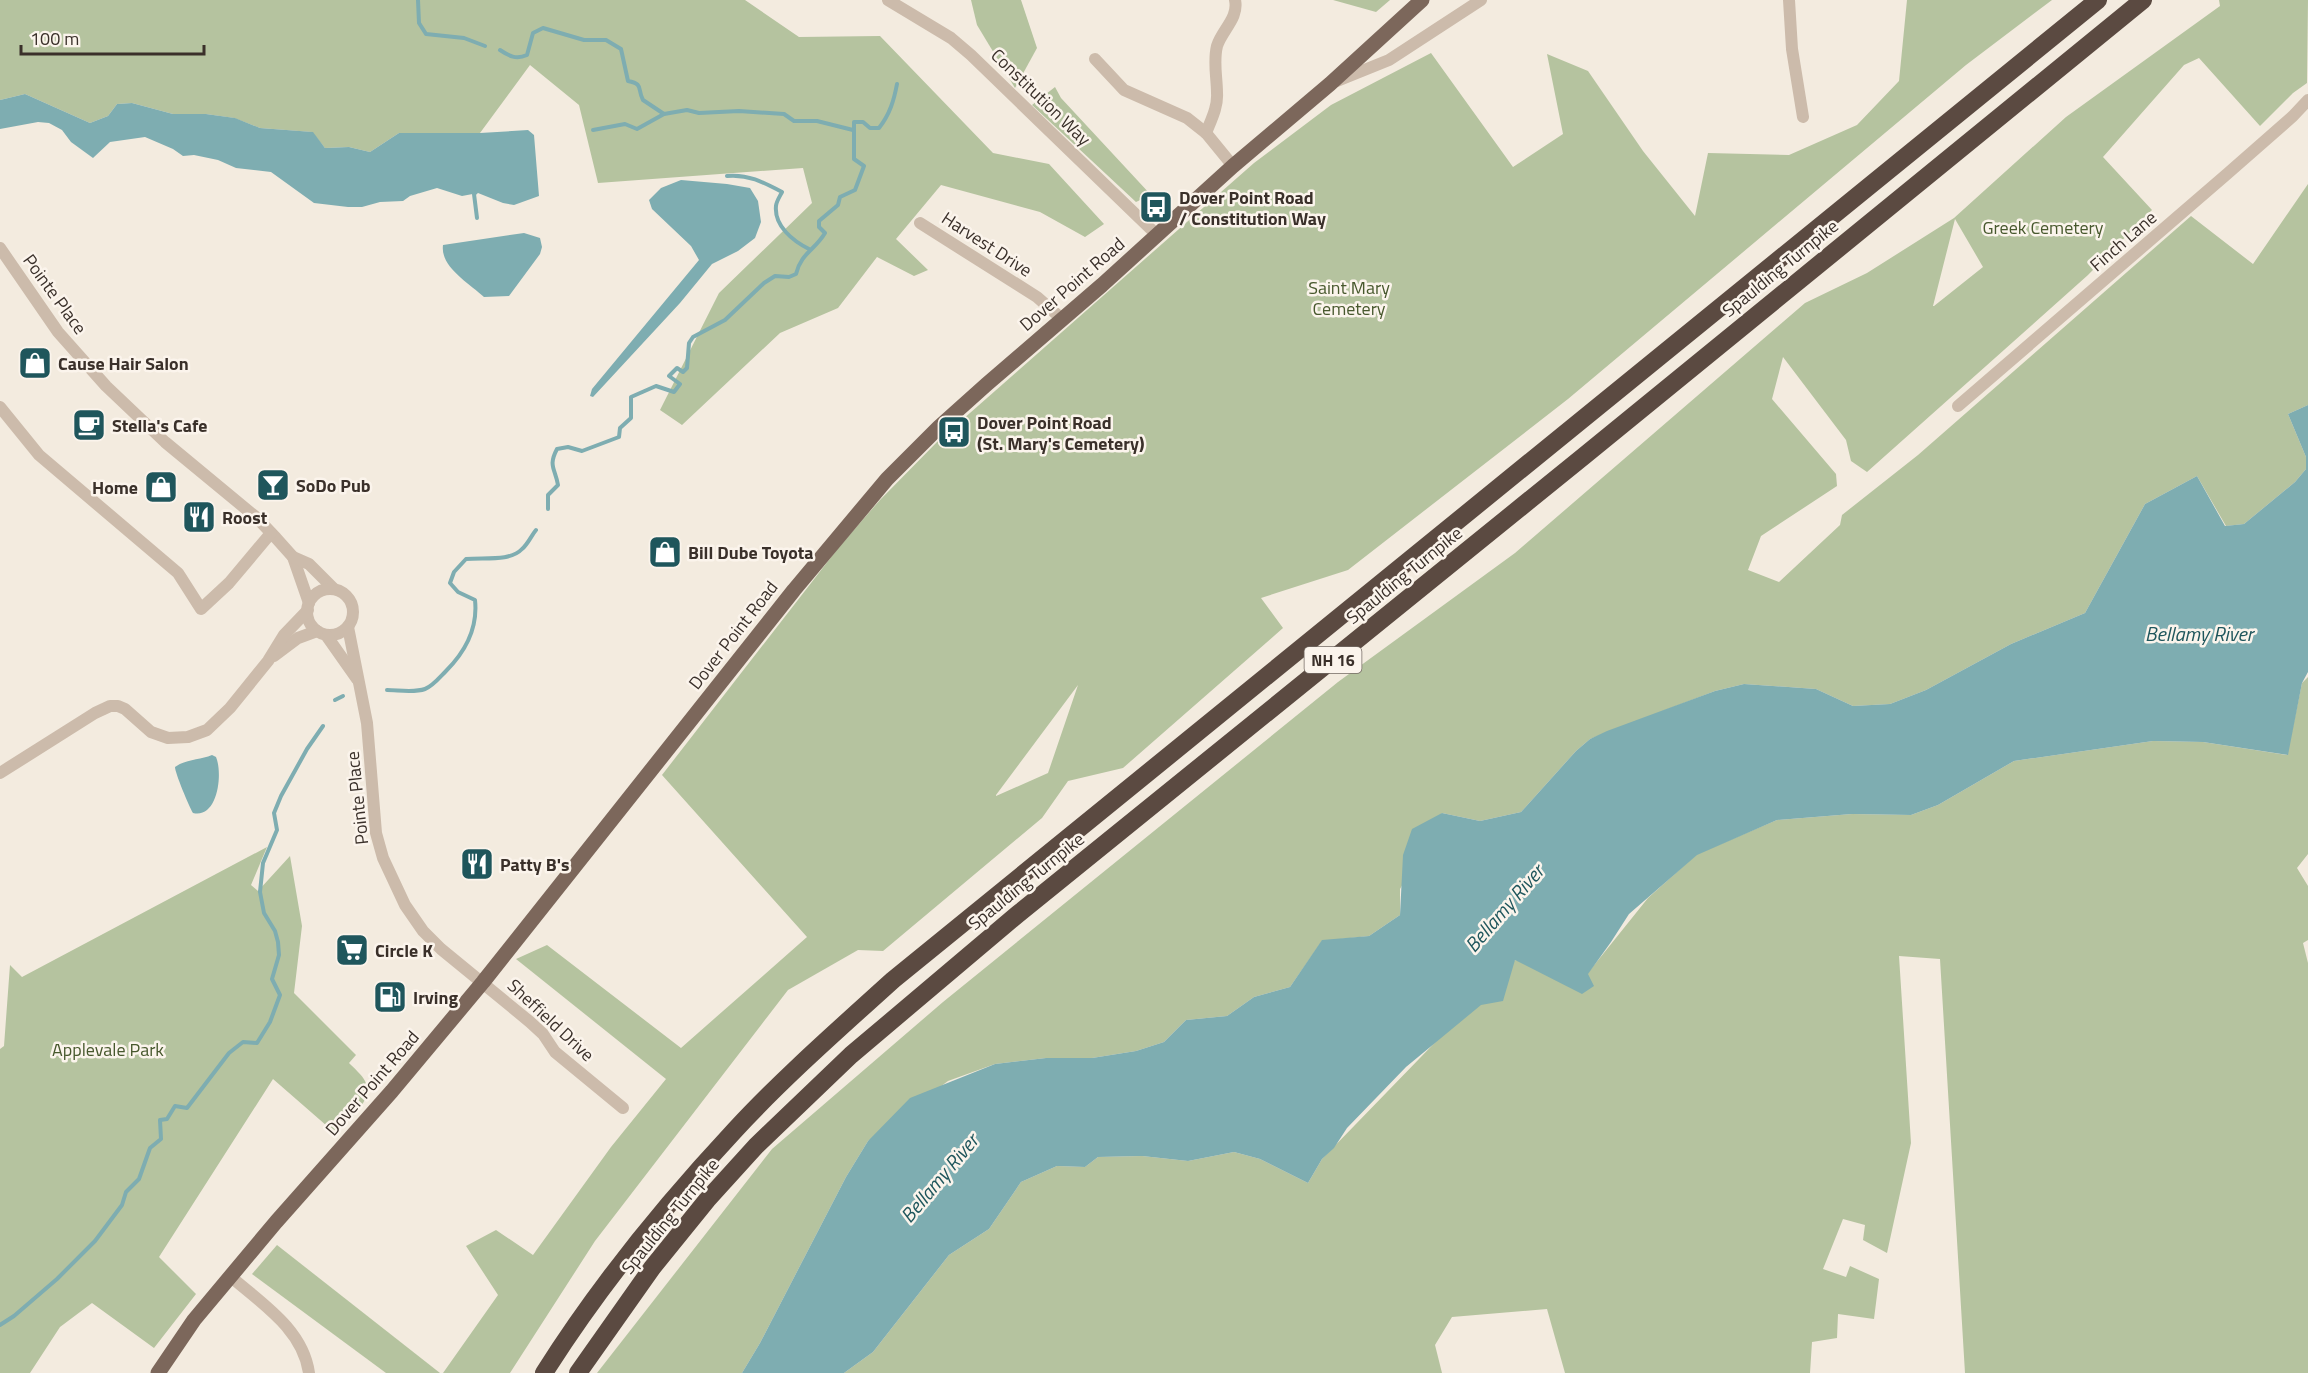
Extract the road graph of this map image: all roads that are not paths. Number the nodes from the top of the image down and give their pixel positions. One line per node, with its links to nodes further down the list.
1 (888, 0): 15 (street, Constitution Way)
2 (1235, 0): 12 (street)
3 (1422, 0): 9 (main road, Dover Point Road)
4 (1481, 0): 9 (street)
5 (1789, 0): 11 (street)
6 (2098, 0): 34 (highway, Spaulding Turnpike / NH 16)
7 (2143, 0): 35 (highway, Spaulding Turnpike / NH 16)
8 (1095, 59): 12 (street)
9 (1330, 84): 13 (main road, Dover Point Road)
10 (2308, 100): 18 (street, Finch Lane)
11 (1803, 117)
12 (1206, 133): 13 (street)
13 (1233, 166): 15 (main road, Dover Point Road)
14 (921, 223): 17 (street, Harvest Drive)
15 (1157, 235): 17 (main road, Dover Point Road)
16 (0, 249): 20 (street, Pointe Place)
17 (1062, 319): 29 (main road, Dover Point Road)
18 (1958, 405)
19 (0, 407): 20 (street)
20 (271, 532): 21 (street, Pointe Place)
21 (293, 557): 22 (street, Pointe Place); 23 (street, Pointe Place)
22 (334, 590): 23 (street); 24 (street)
23 (308, 606): 25 (street); 26 (street)
24 (348, 627): 25 (street); 27 (street, Pointe Place)
25 (322, 633): 26 (street); 27 (street, Pointe Place)
26 (268, 661): 28 (street)
27 (358, 680): 29 (street, Pointe Place)
28 (0, 773)
29 (483, 982): 30 (street, Sheffield Drive); 31 (main road, Dover Point Road)
30 (623, 1108)
31 (230, 1276): 32 (main road, Dover Point Road); 33 (street)
32 (158, 1373)
33 (309, 1373)
34 (544, 1373)
35 (578, 1373)

